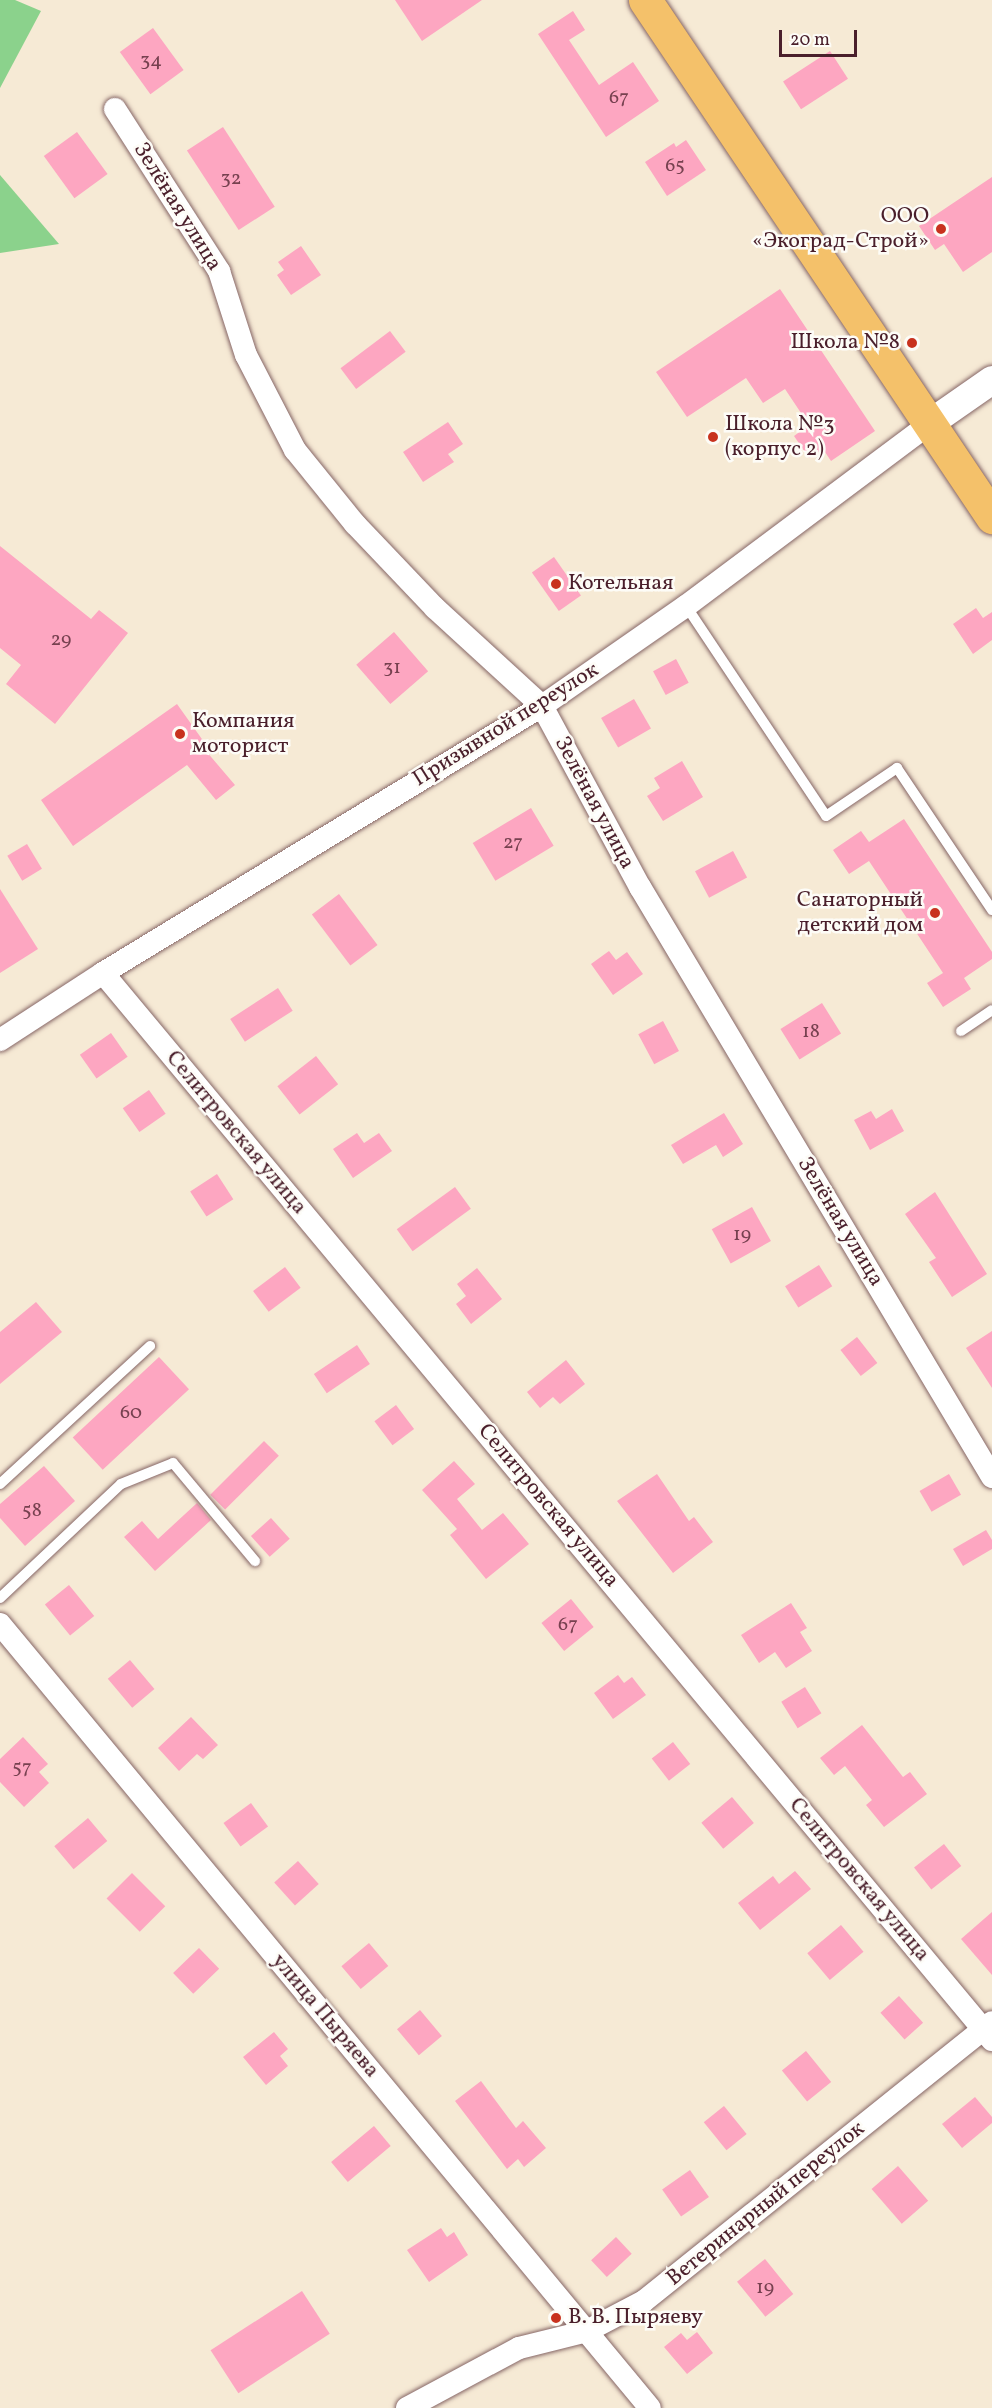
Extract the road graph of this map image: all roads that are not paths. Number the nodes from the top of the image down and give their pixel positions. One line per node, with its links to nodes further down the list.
1 (645, 0): 4 (main road)
2 (115, 108): 7 (street, Зелёная улица)
3 (992, 380): 4 (street, Призывной переулок)
4 (929, 424): 5 (main road); 6 (street, Призывной переулок)
5 (992, 517)
6 (686, 606): 7 (street, Призывной переулок); 8 (lane)
7 (542, 706): 9 (street, Призывной переулок); 14 (street, Зелёная улица)
8 (992, 910)
9 (103, 973): 12 (street, Призывной переулок); 19 (street, Селитровская улица)
10 (992, 1010): 11 (lane)
11 (961, 1031)
12 (0, 1040)
13 (150, 1346): 15 (lane)
14 (992, 1477)
15 (0, 1484)
16 (255, 1561): 17 (lane)
17 (0, 1598)
18 (0, 1624): 20 (street, улица Пыряева)
19 (989, 2030): 20 (street, Ветеринарный переулок)
20 (587, 2331): 21 (street, Ветеринарный переулок); 22 (street, улица Пыряева)
21 (408, 2408)
22 (650, 2408)

